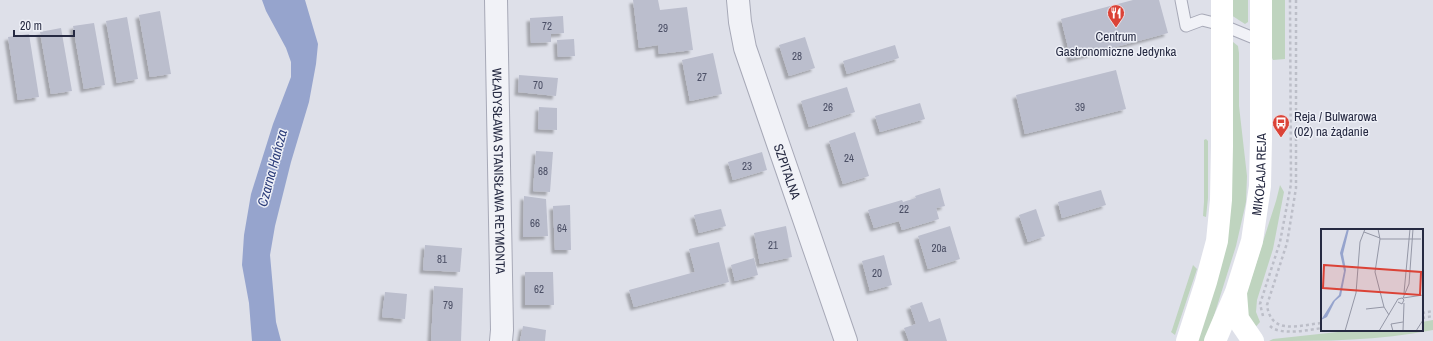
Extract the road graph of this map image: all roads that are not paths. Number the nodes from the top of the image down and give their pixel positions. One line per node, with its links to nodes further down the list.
1 (496, 0): 9 (street, WŁADYSŁAWA STANISŁAWA REYMONTA)
2 (738, 0): 10 (street, SZPITALNA)
3 (1181, 0): 6 (lane)
4 (1222, 0): 6 (street)
5 (1261, 0): 7 (street, MIKOŁAJA REJA)
6 (1222, 25): 7 (lane); 11 (street)
7 (1261, 41): 8 (street, MIKOŁAJA REJA)
8 (1236, 292): 12 (street, MIKOŁAJA REJA); 13 (street)
9 (501, 341)
10 (846, 341)
11 (1188, 341)
12 (1215, 341)
13 (1253, 341)

